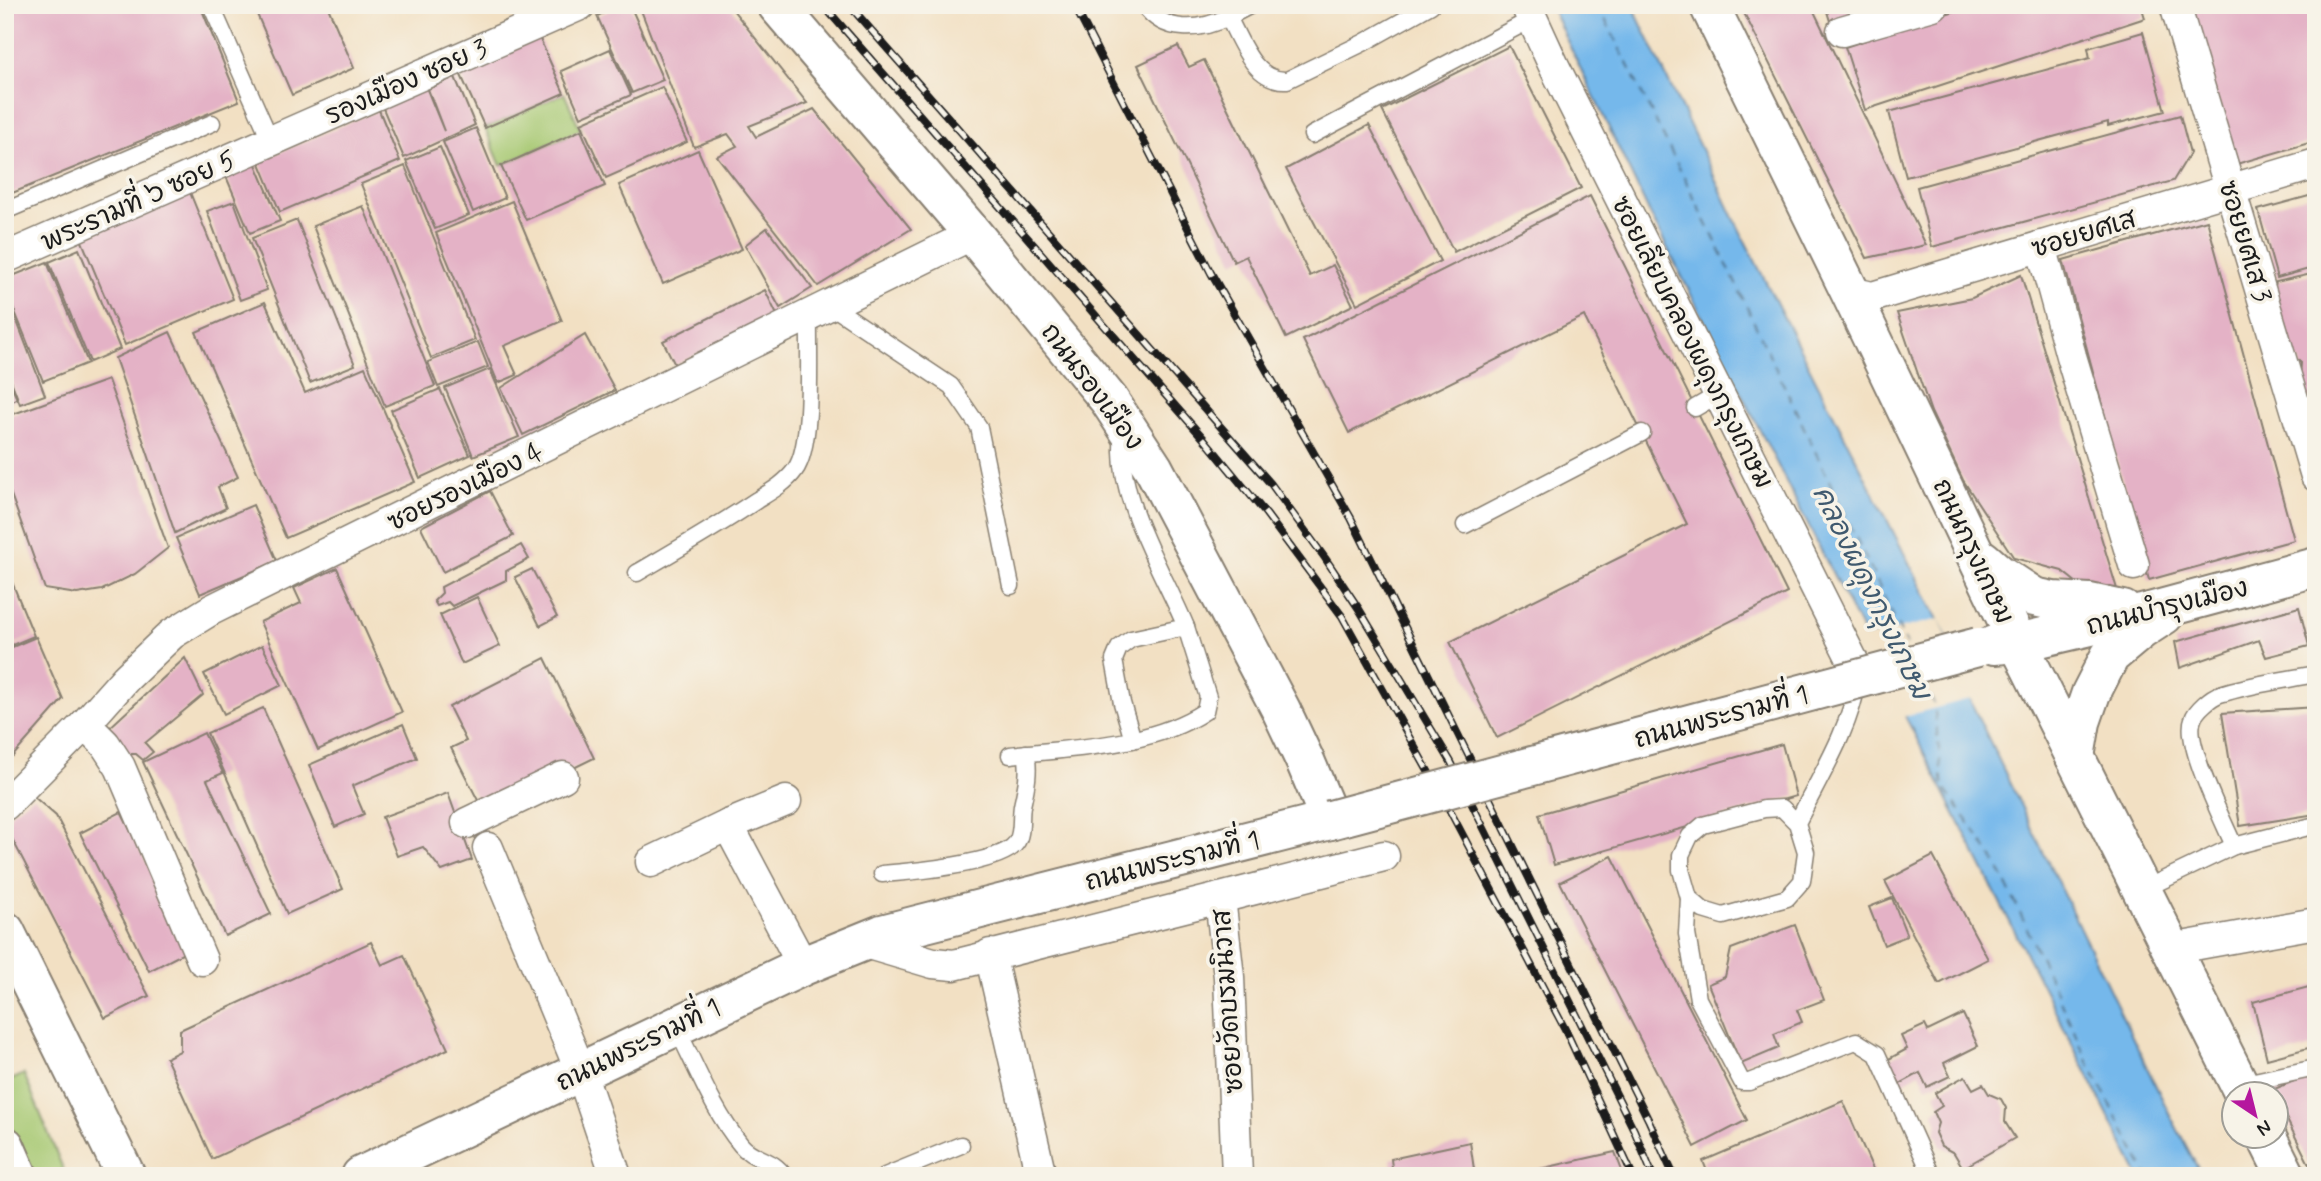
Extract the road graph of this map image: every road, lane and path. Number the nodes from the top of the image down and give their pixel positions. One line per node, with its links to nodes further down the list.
1 (211, 5): 15 (lane)
2 (580, 5): 15 (street, รองเมือง ซอย 3)
3 (777, 5): 19 (main road, ถนนรองเมือง)
4 (1144, 5): 11 (lane)
5 (1251, 5): 11 (lane)
6 (1431, 5): 11 (lane)
7 (1709, 5): 22 (main road, ถนนกรุงเกษม)
8 (1933, 5): 12 (street)
9 (2175, 5): 17 (street, ซอยยศเส 3)
10 (1529, 12): 14 (lane); 38 (street, ซอยเลียบคลองผดุงกรุงเกษม)
11 (1228, 17)
12 (1842, 31)
13 (212, 123): 18 (lane)
14 (1312, 135)
15 (271, 141): 21 (street, พระรามที่ ๖ ซอย 5)
16 (2316, 164): 17 (street, ซอยยศเส)
17 (2231, 189): 20 (street, ซอยยศเส); 26 (street, ซอยยศเส 3)
18 (5, 211)
19 (973, 234): 23 (street, ซอยรองเมือง 4); 24 (main road, ถนนรองเมือง)
20 (2041, 246): 22 (street, ซอยยศเส); 29 (street)
21 (5, 258)
22 (1850, 292): 28 (main road, ถนนกรุงเกษม)
23 (820, 310): 31 (lane); 32 (lane); 39 (street, ซอยรองเมือง 4)
24 (1125, 424): 35 (lane); 45 (main road, ถนนรองเมือง)
25 (1642, 433): 27 (lane)
26 (2316, 476)
27 (1465, 525)
28 (1975, 552): 34 (main road); 36 (main road, ถนนกรุงเกษม)
29 (2134, 565)
30 (2316, 567): 33 (main road, ถนนบำรุงเมือง)
31 (638, 573)
32 (1011, 586)
33 (2185, 602): 34 (main road, ถนนบำรุงเมือง); 41 (main road)
34 (2142, 614): 36 (main road, ถนนบำรุงเมือง)
35 (1186, 627): 40 (lane); 40 (lane)
36 (2018, 643): 38 (main road, ถนนพระรามที่ 1, bridge); 41 (main road, ถนนกรุงเกษม)
37 (2316, 674): 50 (lane)
38 (1860, 679): 45 (main road, ถนนพระรามที่ 1, bridge); 47 (lane)
39 (85, 724): 44 (street, ซอยรองเมือง 4); 63 (street)
40 (1133, 740): 54 (lane)
41 (2076, 757): 55 (main road, ถนนกรุงเกษม)
42 (563, 777): 46 (street)
43 (786, 801): 48 (street)
44 (5, 805)
45 (1330, 820): 60 (main road, ถนนพระรามที่ 1)
46 (467, 822)
47 (1797, 823): 57 (lane); 57 (lane)
48 (728, 825): 53 (street); 64 (street)
49 (2316, 825): 50 (lane)
50 (2234, 846): 55 (lane)
51 (488, 848): 67 (street)
52 (1384, 856): 56 (street)
53 (651, 862)
54 (882, 874)
55 (2143, 890): 61 (main road, ถนนกรุงเกษม)
56 (1220, 898): 62 (street, ซอยวัดบรมนิวาส); 80 (street, ซอยวัดบรมนิวาส)
57 (1689, 898): 81 (lane)
58 (2316, 923): 61 (street)
59 (5, 931): 74 (main road)
60 (862, 942): 62 (street, ซอยวัดบรมนิวาส); 64 (main road, ถนนพระรามที่ 1)
61 (2171, 949): 68 (main road, ถนนกรุงเกษม)
62 (990, 954): 79 (street)
63 (202, 960)
64 (803, 966): 65 (main road, ถนนพระรามที่ 1)
65 (675, 1026): 67 (main road, ถนนพระรามที่ 1); 77 (lane)
66 (2316, 1068): 69 (lane)
67 (581, 1072): 75 (main road, ถนนพระรามที่ 1); 76 (street)
68 (2237, 1080)
69 (2274, 1080)
70 (5, 1146): 73 (main road)
71 (961, 1146): 78 (lane)
72 (2273, 1150): 82 (main road)
73 (18, 1176)
74 (125, 1176)
75 (361, 1176)
76 (616, 1176)
77 (784, 1176)
78 (886, 1176)
79 (1041, 1176)
80 (1237, 1176)
81 (1932, 1176)
82 (2286, 1176)

